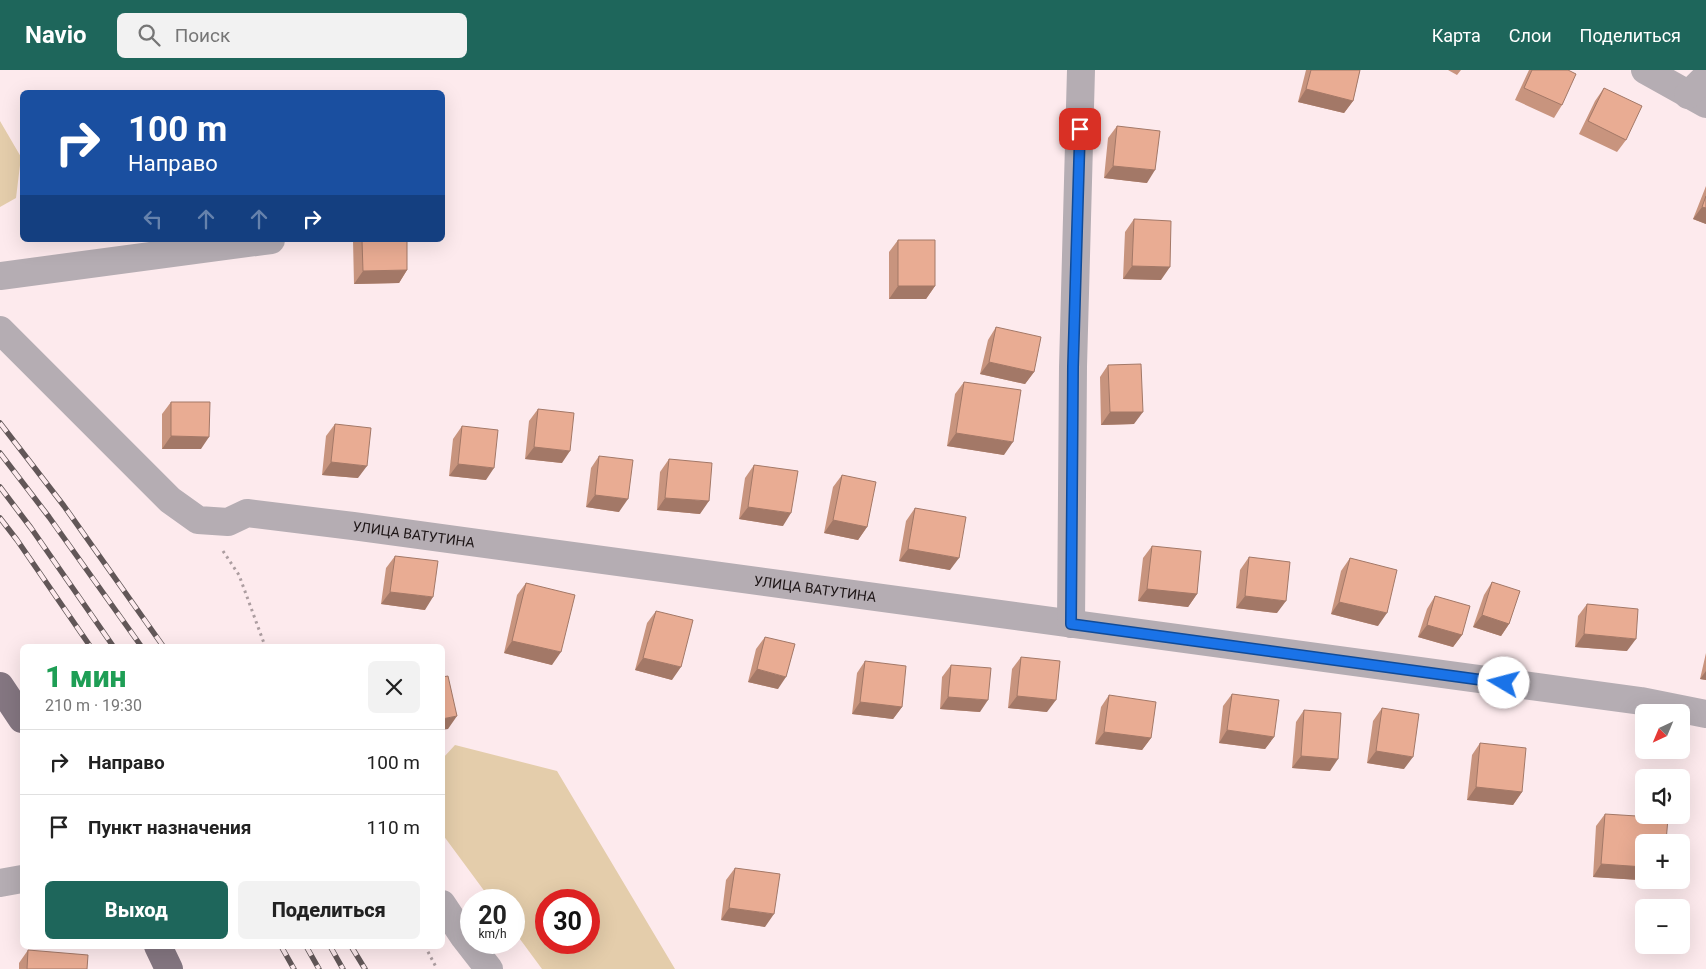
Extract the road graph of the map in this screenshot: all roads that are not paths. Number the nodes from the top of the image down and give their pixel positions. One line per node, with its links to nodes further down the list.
1 (1081, 70): 7 (street)
2 (1645, 70): 3 (street)
3 (1700, 92)
4 (256, 242): 5 (street)
5 (0, 276)
6 (0, 330): 7 (street, УЛИЦА ВАТУТИНА)
7 (1071, 624): 9 (street, УЛИЦА ВАТУТИНА)
8 (0, 686): 10 (main road)
9 (1706, 714)
10 (20, 716)
11 (20, 879): 12 (street)
12 (0, 883)
13 (445, 908): 16 (street)
14 (159, 949): 15 (main road)
15 (169, 969)
16 (489, 969)

